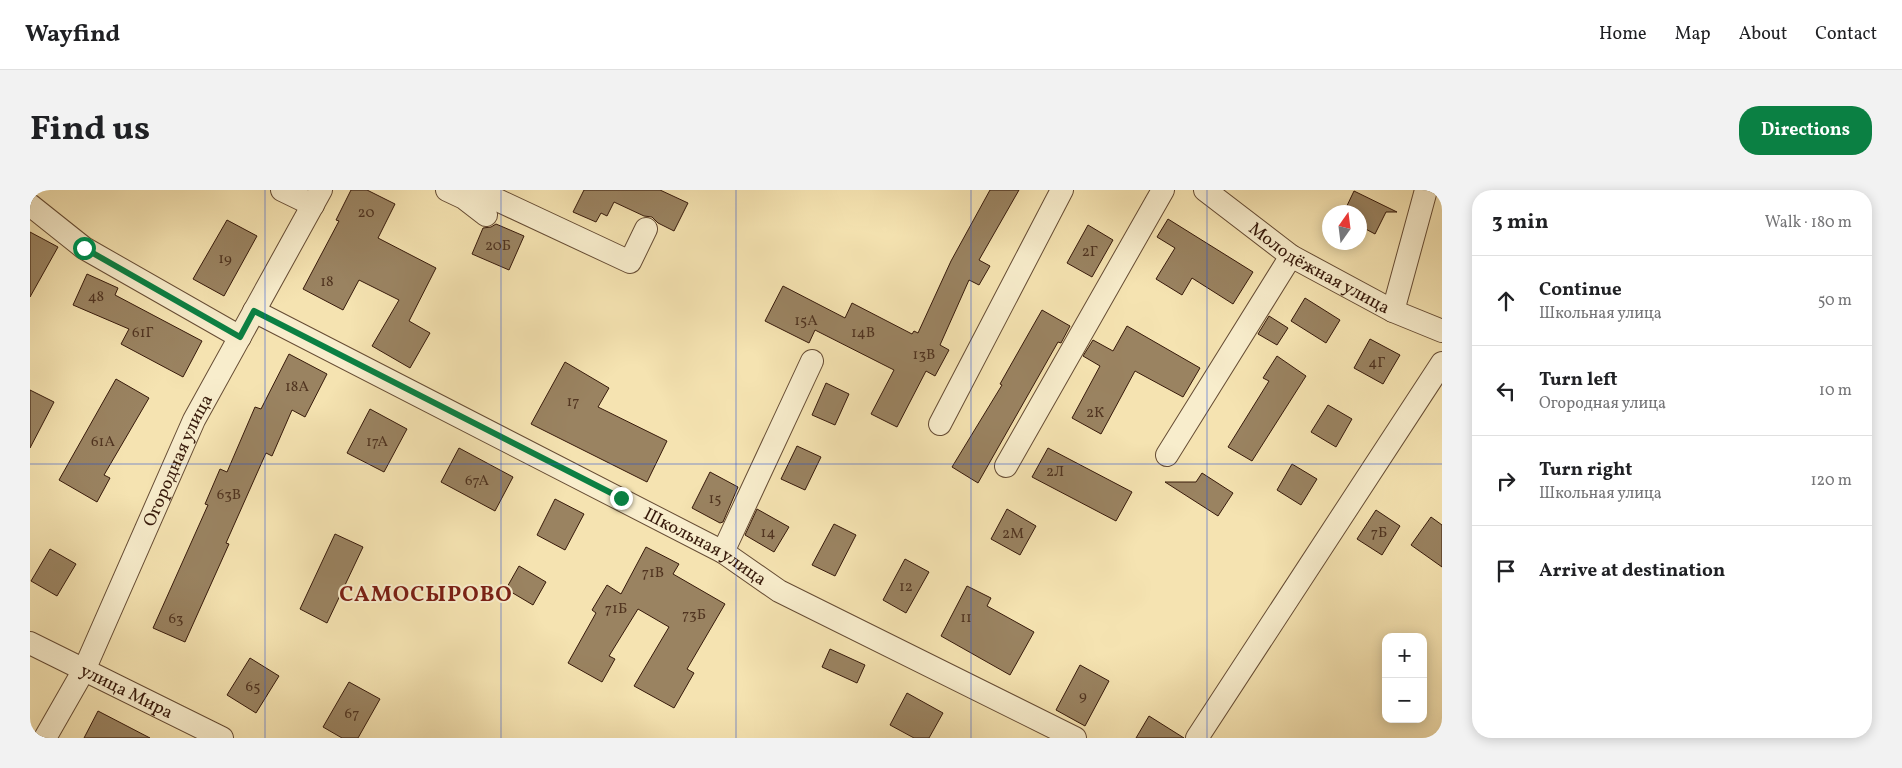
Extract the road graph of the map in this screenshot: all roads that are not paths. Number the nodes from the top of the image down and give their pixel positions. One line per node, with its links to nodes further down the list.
1 (282, 190): 8 (street)
2 (447, 190): 10 (street)
3 (476, 190): 11 (street)
4 (1062, 190): 13 (street)
5 (1164, 190): 23 (street)
6 (1205, 190): 12 (street, Молодёжная улица)
7 (1426, 190): 15 (street)
8 (317, 198): 14 (street, Огородная улица)
9 (30, 204): 17 (street)
10 (486, 215)
11 (646, 229)
12 (1291, 256): 15 (street, Молодёжная улица); 22 (street)
13 (1015, 279): 20 (street); 21 (street)
14 (254, 311): 17 (street, Огородная улица); 24 (street, Школьная улица)
15 (1392, 311): 16 (street, Молодёжная улица)
16 (1442, 331)
17 (240, 337): 26 (street, Огородная улица)
18 (812, 361): 24 (street)
19 (1442, 363): 30 (street)
20 (940, 393)
21 (940, 424)
22 (1167, 455)
23 (1006, 466)
24 (724, 552): 29 (street, Школьная улица)
25 (30, 643): 26 (street, улица Мира)
26 (85, 668): 27 (street, Огородная улица); 28 (street, улица Мира)
27 (46, 738)
28 (222, 738)
29 (1076, 738)
30 (1198, 738)

